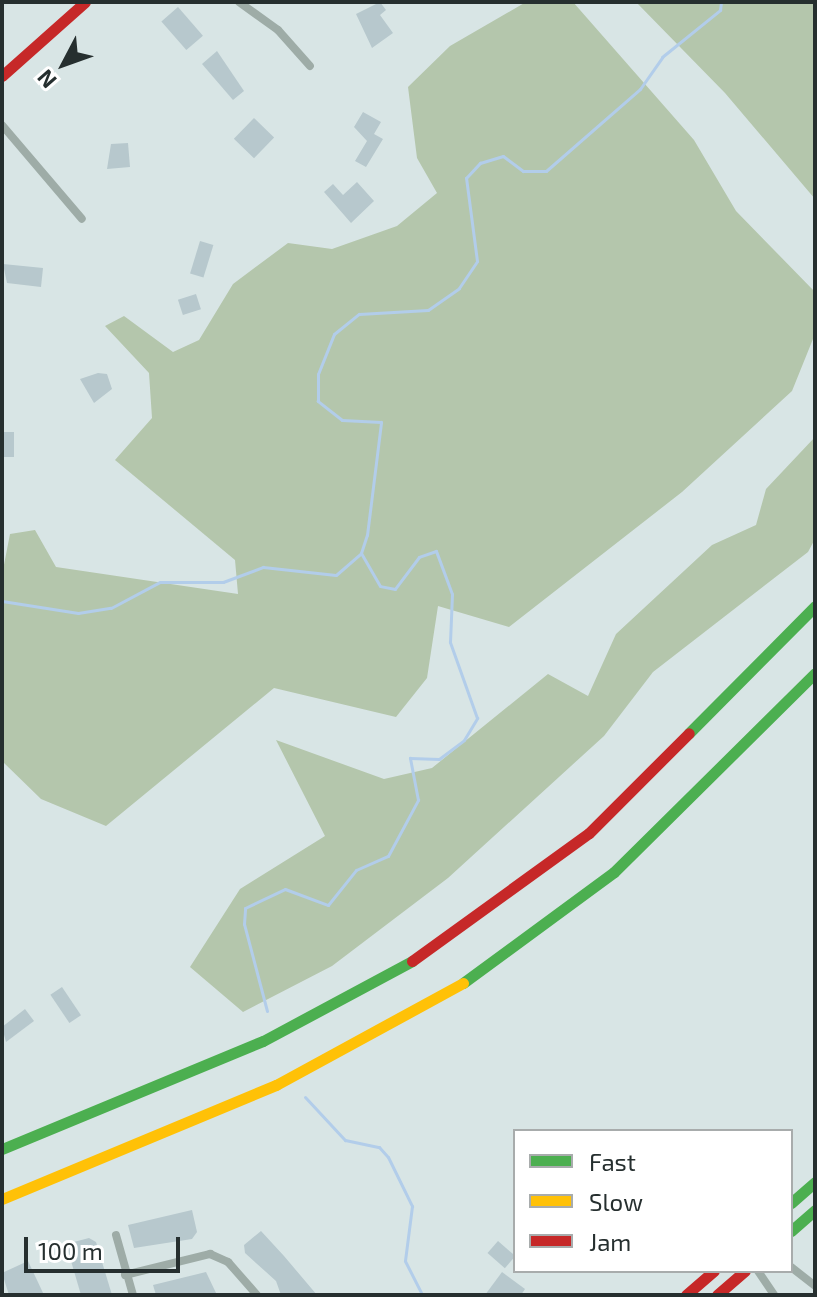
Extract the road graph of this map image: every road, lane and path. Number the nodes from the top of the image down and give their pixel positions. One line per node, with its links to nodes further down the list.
1 (85, 2): 4 (main road)
2 (239, 2): 3 (street)
3 (310, 66)
4 (2, 76)
5 (2, 125): 6 (street)
6 (82, 219)
7 (815, 606): 9 (main road)
8 (815, 673): 11 (main road)
9 (2, 1149)
10 (815, 1182): 12 (main road)
11 (2, 1199)
12 (793, 1201)
13 (815, 1210): 14 (main road)
14 (793, 1229)
15 (116, 1235): 20 (street)
16 (793, 1269): 21 (street)
17 (712, 1273): 24 (main road)
18 (743, 1273): 25 (main road)
19 (759, 1273): 26 (street)
20 (125, 1275): 22 (street); 23 (street)
21 (815, 1286)
22 (133, 1295)
23 (257, 1295)
24 (686, 1295)
25 (717, 1295)
26 (774, 1295)

